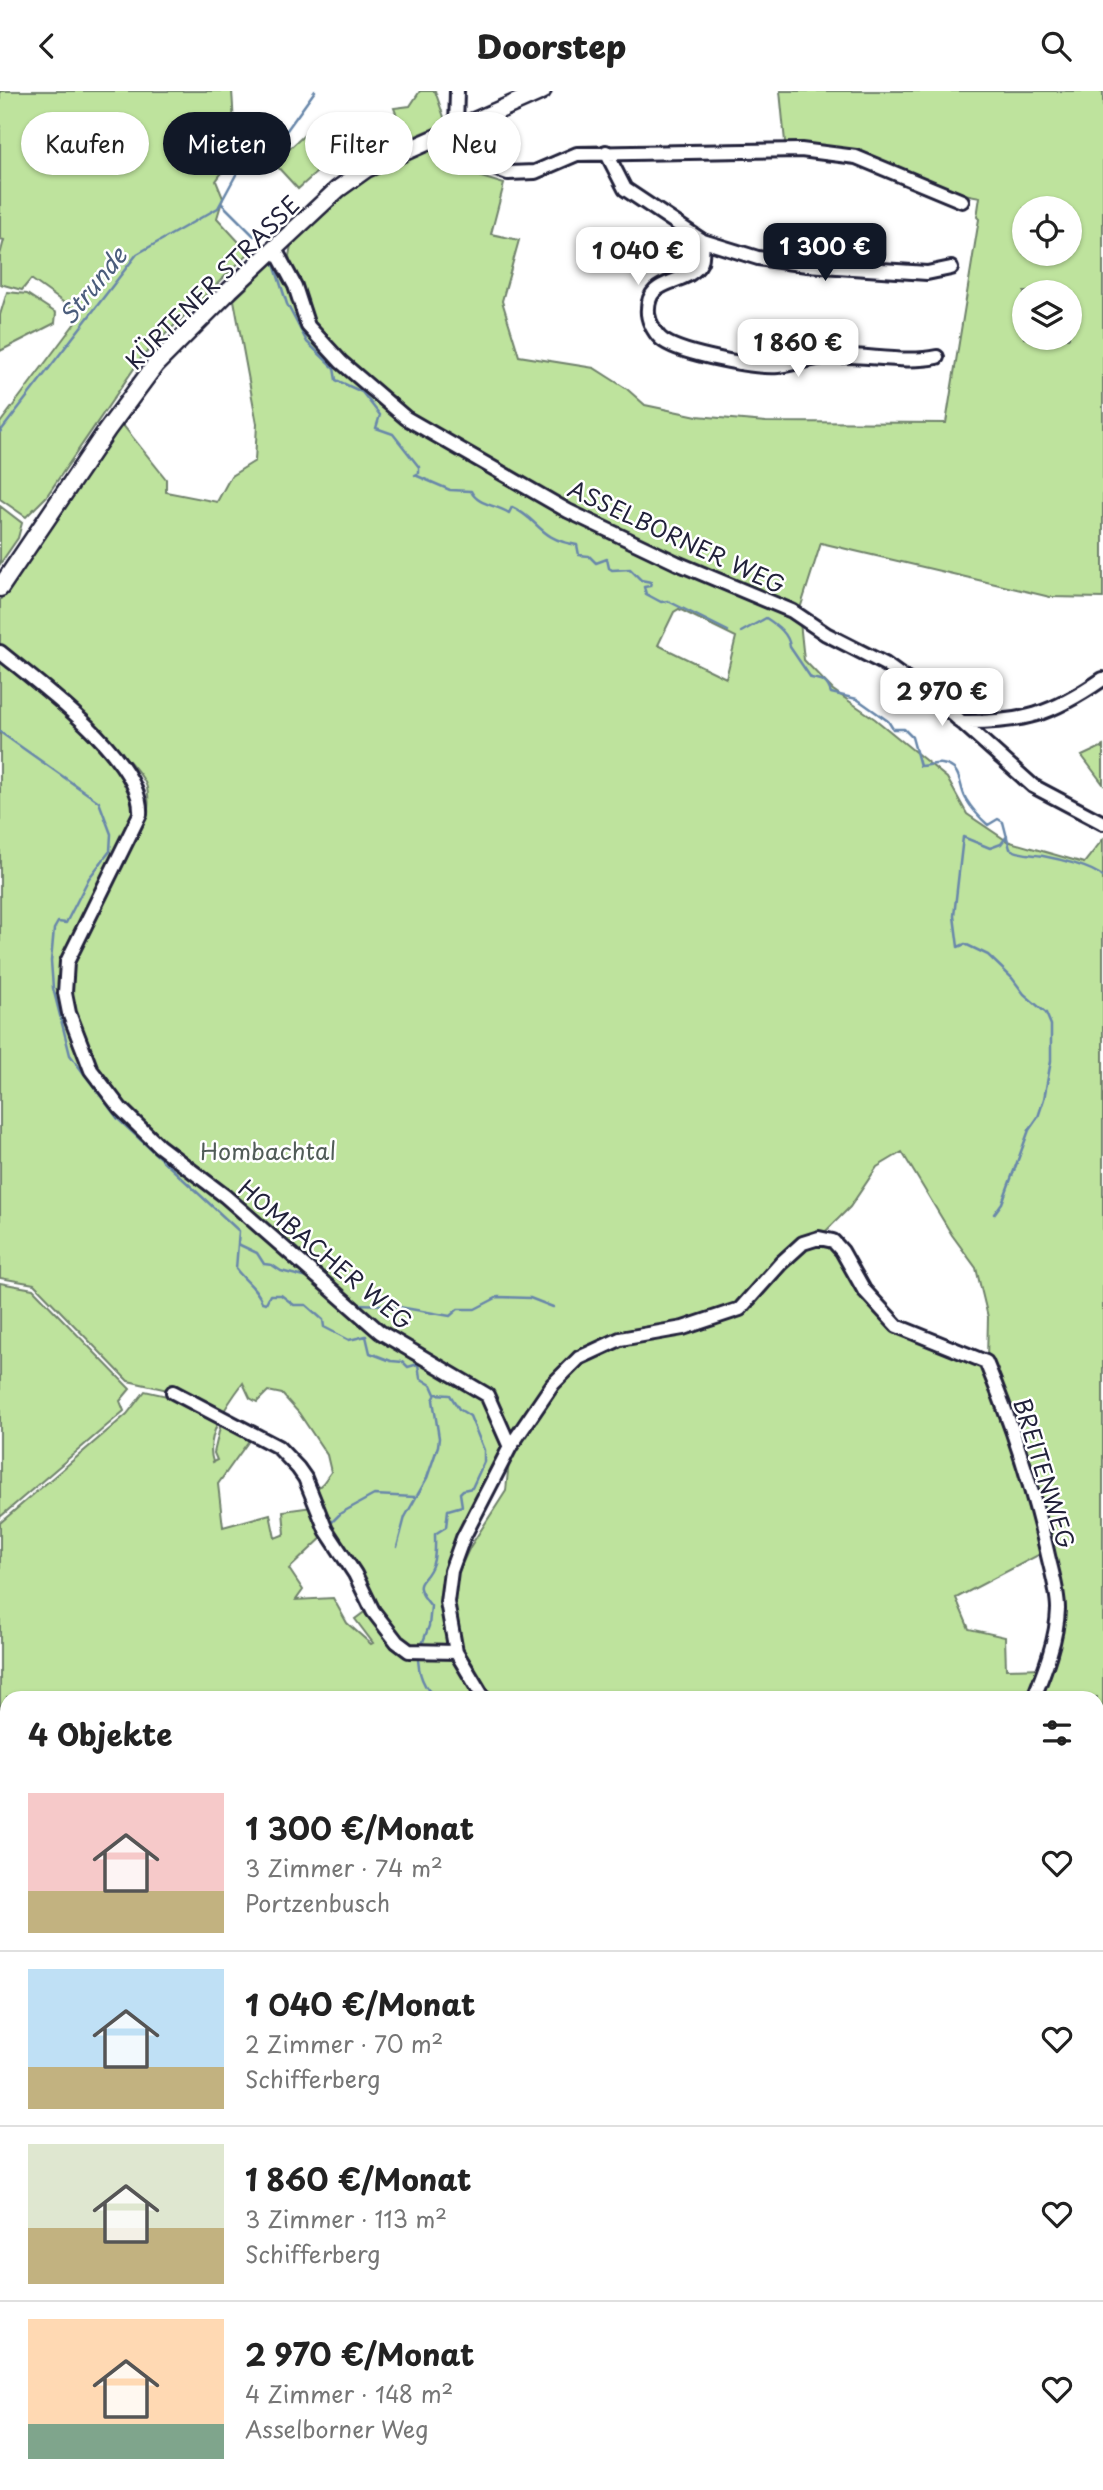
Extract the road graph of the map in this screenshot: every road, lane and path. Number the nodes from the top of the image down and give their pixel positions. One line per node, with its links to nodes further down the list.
1 (457, 91): 3 (street)
2 (542, 91): 4 (main road, KÜRTENER STRASSE)
3 (456, 112)
4 (494, 112)
5 (427, 142): 10 (main road, KÜRTENER STRASSE)
6 (607, 152): 7 (street); 8 (street); 9 (street)
7 (521, 173)
8 (962, 201)
9 (703, 241): 11 (street); 12 (street)
10 (275, 249): 13 (main road, KÜRTENER STRASSE); 16 (street, ASSELBORNER WEG)
11 (951, 268)
12 (937, 357)
13 (0, 588)
14 (0, 652): 19 (street, HOMBACHER WEG)
15 (1103, 679): 16 (street)
16 (960, 722): 17 (street, ASSELBORNER WEG)
17 (1103, 823)
18 (173, 1392): 20 (street)
19 (510, 1447): 20 (street); 22 (street, BREITENWEG)
20 (456, 1652): 21 (street)
21 (479, 1691)
22 (1036, 1691)

